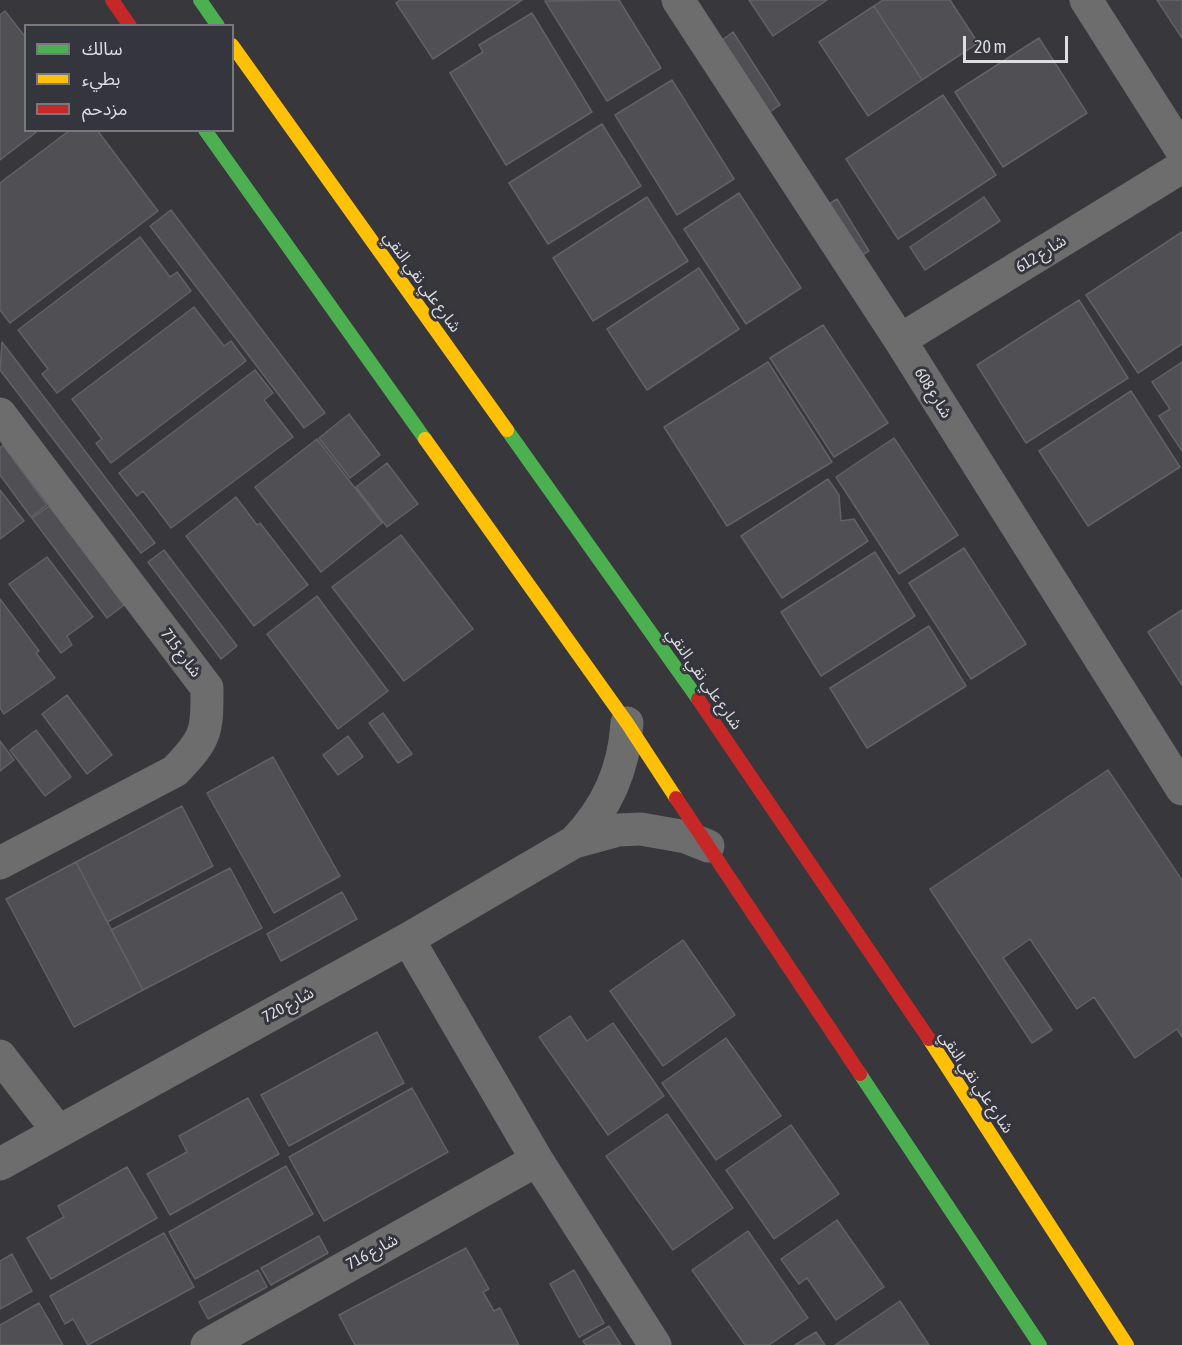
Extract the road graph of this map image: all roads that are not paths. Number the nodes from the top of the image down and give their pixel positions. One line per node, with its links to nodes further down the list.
1 (112, 0): 5 (street)
2 (200, 0): 6 (street)
3 (678, 0): 11 (street, شارع 608)
4 (1086, 0): 9 (street)
5 (129, 24)
6 (218, 24)
7 (234, 48): 26 (street, شارع علي نقي النقي)
8 (206, 132): 13 (street)
9 (1182, 151)
10 (1182, 167): 11 (street, شارع 612)
11 (900, 340): 14 (street, شارع 608)
12 (0, 414): 17 (street, شارع 715)
13 (627, 723): 15 (street, شارع 720); 16 (street)
14 (1182, 789)
15 (574, 842): 16 (street, شارع 720); 18 (street, شارع 720)
16 (708, 846): 25 (street)
17 (0, 863)
18 (408, 939): 20 (street, شارع 720); 21 (street)
19 (0, 1056): 20 (street)
20 (58, 1131): 22 (street, شارع 720)
21 (537, 1160): 23 (street, شارع 716); 24 (street)
22 (0, 1164)
23 (207, 1345)
24 (655, 1345)
25 (1040, 1345)
26 (1128, 1345)

